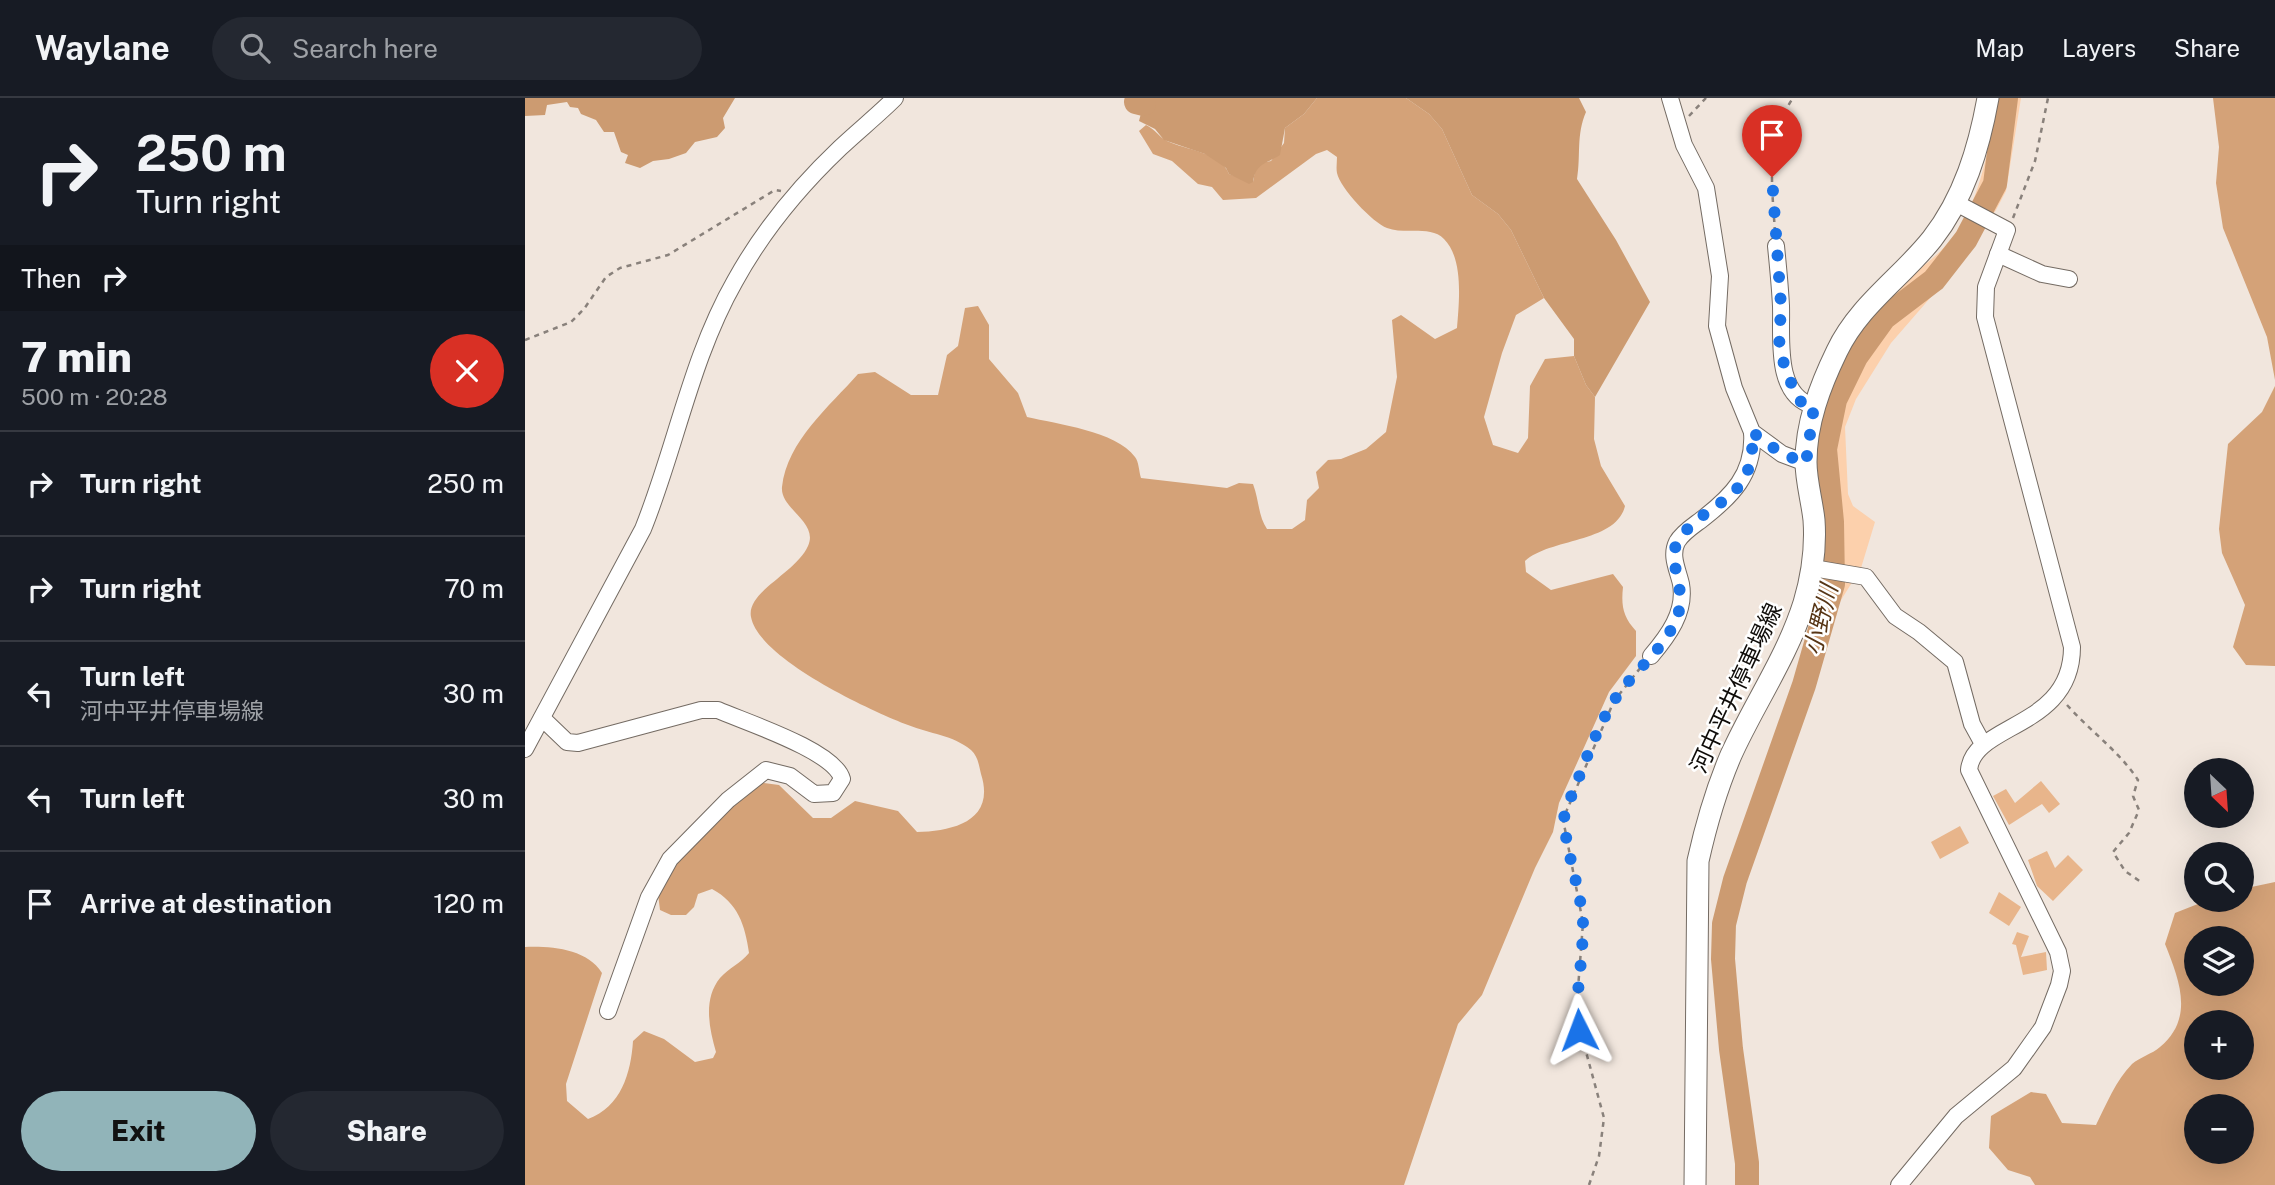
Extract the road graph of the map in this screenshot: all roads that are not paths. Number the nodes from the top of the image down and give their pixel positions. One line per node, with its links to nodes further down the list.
1 (895, 98): 13 (street)
2 (1669, 98): 9 (street)
3 (1988, 98): 4 (main road, 河中平井停車場線)
4 (1960, 206): 6 (street); 8 (main road, 河中平井停車場線)
5 (1776, 246): 8 (street)
6 (1999, 254): 7 (street); 14 (street)
7 (2069, 279)
8 (1814, 406): 10 (main road, 河中平井停車場線)
9 (1752, 432): 10 (street); 12 (street)
10 (1806, 463): 11 (main road, 河中平井停車場線)
11 (1817, 568): 14 (street); 17 (main road, 河中平井停車場線)
12 (1651, 656)
13 (542, 718): 15 (street); 16 (street)
14 (1983, 744): 18 (street)
15 (525, 749)
16 (608, 1010)
17 (1695, 1185)
18 (1899, 1185)

